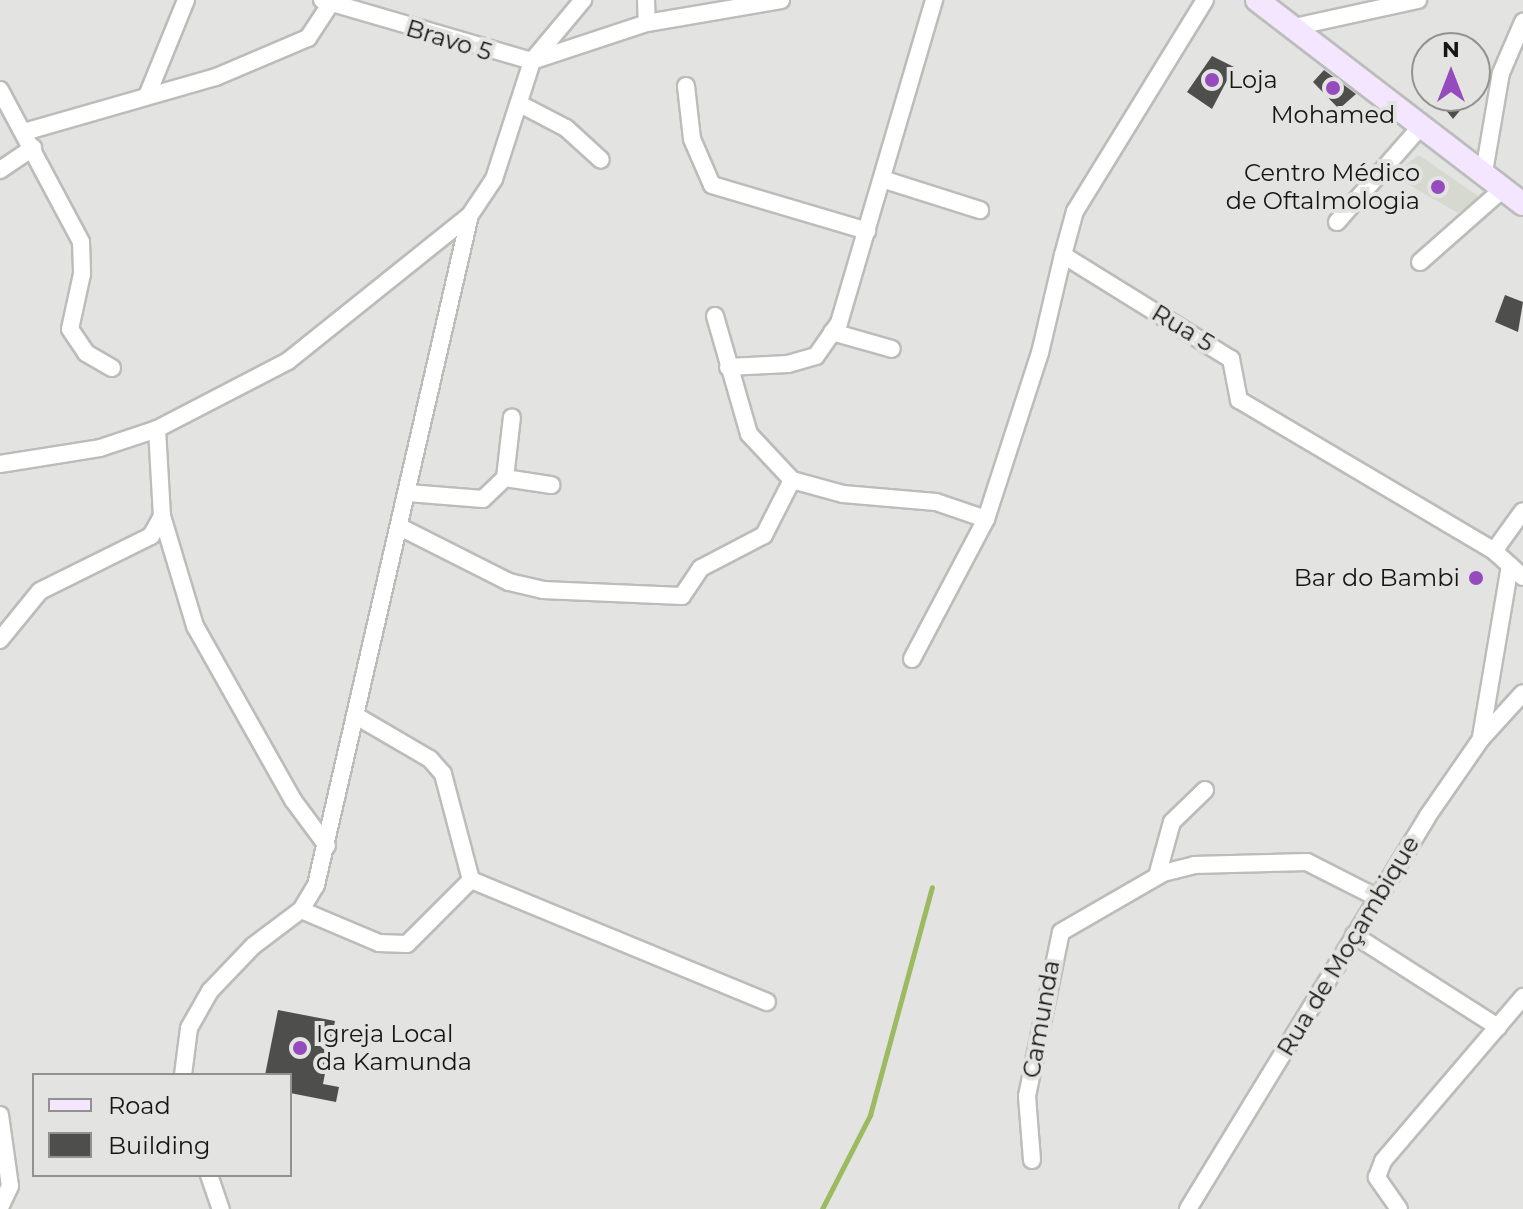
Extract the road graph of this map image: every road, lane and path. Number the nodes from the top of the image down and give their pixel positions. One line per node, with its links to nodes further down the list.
1 (186, 0): 16 (street)
2 (583, 0): 13 (street)
3 (646, 0): 11 (street)
4 (781, 0): 11 (street)
5 (934, 0): 24 (street)
6 (1205, 0): 31 (street)
7 (1257, 0): 12 (main road)
8 (1418, 0): 12 (street)
9 (326, 2): 13 (street, Bravo 5); 16 (street)
10 (1523, 22): 23 (street)
11 (647, 23): 13 (street)
12 (1294, 27): 18 (main road)
13 (532, 61): 17 (street)
14 (686, 86): 30 (street)
15 (0, 90): 19 (street)
16 (147, 96): 19 (street)
17 (520, 104): 21 (street); 28 (street)
18 (1422, 125): 23 (main road); 29 (street)
19 (24, 132): 20 (street)
20 (33, 148): 22 (street); 37 (street)
21 (601, 160)
22 (0, 170)
23 (1484, 172): 25 (main road)
24 (882, 179): 27 (street); 30 (street)
25 (1504, 188): 26 (main road); 32 (street)
26 (1523, 204)
27 (980, 210)
28 (470, 215): 39 (street); 44 (street)
29 (1337, 222)
30 (867, 231): 34 (street)
31 (1063, 255): 47 (street); 49 (street, Rua 5)
32 (1420, 262)
33 (715, 316): 36 (street)
34 (832, 332): 35 (street); 36 (street)
35 (892, 349)
36 (728, 367): 42 (street)
37 (112, 368)
38 (512, 417): 41 (street)
39 (157, 429): 40 (street); 46 (street)
40 (0, 464)
41 (505, 478): 43 (street); 44 (street)
42 (792, 480): 47 (street); 48 (street)
43 (551, 485)
44 (408, 493): 48 (street)
45 (1523, 511): 49 (street)
46 (162, 516): 52 (street); 58 (street)
47 (986, 519): 53 (street)
48 (400, 527): 55 (street)
49 (1494, 551): 50 (street, Rua 5)
50 (1510, 565): 51 (street, Rua 5); 56 (street)
51 (1523, 577)
52 (0, 640)
53 (912, 659)
54 (1523, 693): 56 (street, Rua de Moçambique)
55 (358, 717): 58 (street); 60 (street)
56 (1481, 739): 61 (street, Rua de Moçambique)
57 (1205, 790): 59 (street)
58 (327, 846): 62 (street)
59 (1157, 876): 61 (street, Camunda); 69 (street, Camunda)
60 (471, 880): 62 (street); 65 (street)
61 (1376, 897): 63 (street, Rua de Moçambique)
62 (301, 910): 67 (street)
63 (1354, 935): 66 (street); 73 (street, Rua de Moçambique)
64 (1523, 997): 66 (street)
65 (767, 1002)
66 (1498, 1027): 74 (street)
67 (183, 1073)
68 (0, 1115): 71 (street)
69 (1032, 1160)
70 (210, 1177): 72 (street)
71 (0, 1207)
72 (221, 1209)
73 (1188, 1209)
74 (1399, 1209)

